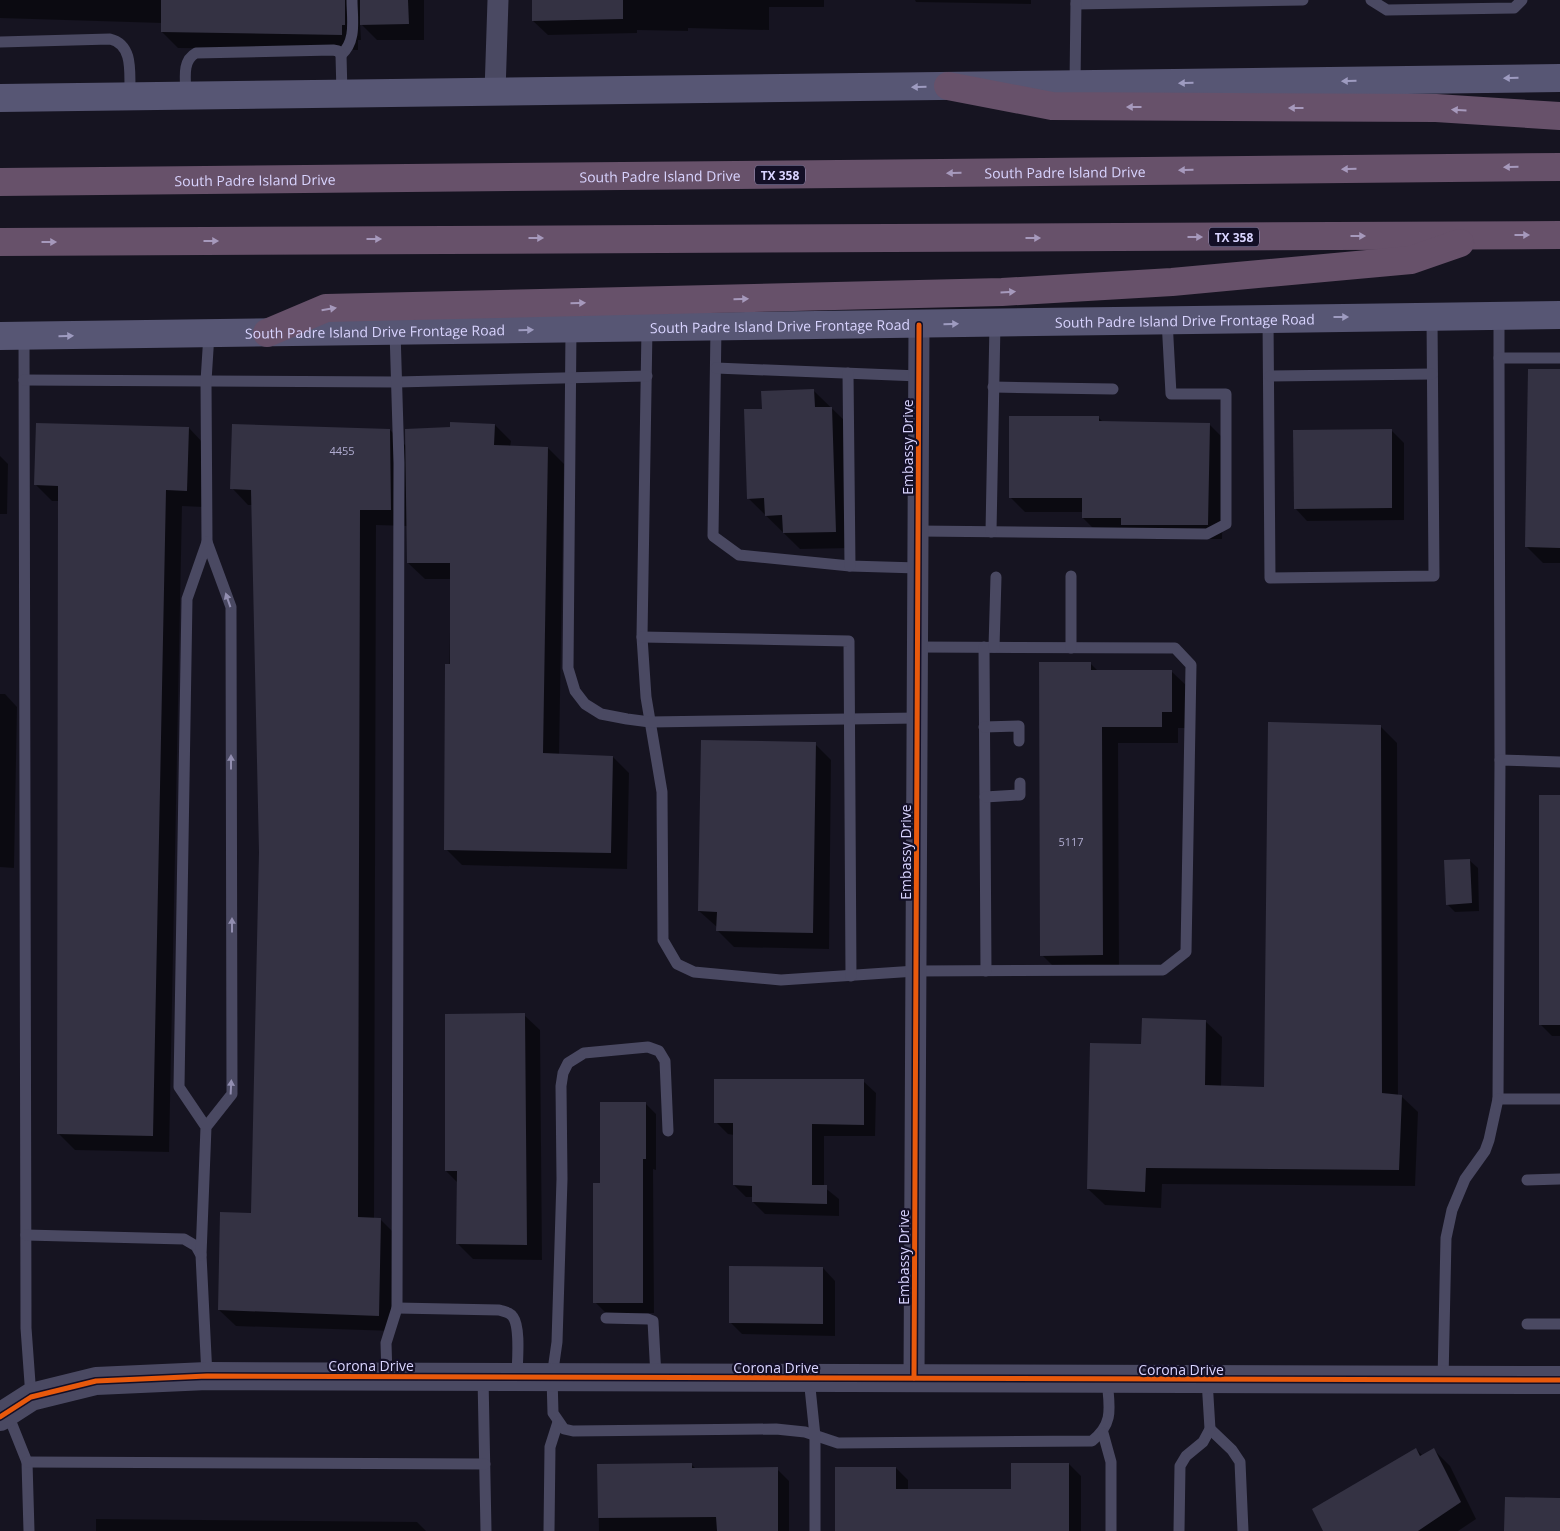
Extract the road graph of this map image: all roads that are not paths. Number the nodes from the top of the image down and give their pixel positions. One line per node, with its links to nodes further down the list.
1 (352, 0): 8 (lane)
2 (498, 0): 12 (street)
3 (1303, 0): 6 (lane)
4 (1371, 0): 5 (lane)
5 (1522, 0)
6 (1076, 2): 10 (lane)
7 (0, 42): 14 (lane)
8 (341, 55): 13 (lane); 15 (lane)
9 (1560, 78): 10 (main road, one-way to 10)
10 (1075, 84): 11 (main road)
11 (948, 86): 12 (main road, one-way to 12); 17 (highway, one-way to 11)
12 (495, 92): 13 (main road)
13 (342, 94): 15 (main road)
14 (130, 96): 15 (main road); 16 (main road)
15 (186, 96)
16 (0, 98)
17 (1560, 116)
18 (1560, 167): 19 (highway, South Padre Island Drive / TX 358, one-way to 19)
19 (0, 182)
20 (1483, 235): 21 (highway, TX 358, one-way to 21); 22 (highway, TX 358, one-way to 20); 34 (highway, one-way to 20)
21 (1560, 235)
22 (0, 242)
23 (1499, 315): 24 (main road, South Padre Island Drive Frontage Road); 25 (main road, South Padre Island Drive Frontage Road); 37 (lane)
24 (1560, 315)
25 (1432, 317): 26 (main road, South Padre Island Drive Frontage Road, one-way to 25); 41 (lane)
26 (1268, 318): 27 (main road, South Padre Island Drive Frontage Road); 45 (lane)
27 (1167, 320): 28 (main road, South Padre Island Drive Frontage Road); 52 (lane)
28 (994, 323): 29 (main road, South Padre Island Drive Frontage Road, one-way to 28); 49 (lane)
29 (919, 325): 31 (main road, South Padre Island Drive Frontage Road); 44 (street, Embassy Drive)
30 (648, 328): 31 (main road, South Padre Island Drive Frontage Road); 32 (main road, South Padre Island Drive Frontage Road); 43 (lane)
31 (716, 328): 39 (lane)
32 (571, 329): 33 (main road, South Padre Island Drive Frontage Road, one-way to 32); 42 (lane)
33 (395, 331): 34 (main road, South Padre Island Drive Frontage Road); 48 (lane)
34 (267, 333): 35 (main road, South Padre Island Drive Frontage Road)
35 (209, 334): 36 (main road, South Padre Island Drive Frontage Road, one-way to 35); 47 (lane)
36 (12, 336): 46 (lane)
37 (1499, 358): 38 (lane); 67 (lane)
38 (1560, 358)
39 (716, 368): 40 (lane); 54 (lane)
40 (848, 373): 44 (lane); 54 (lane)
41 (1432, 374): 45 (lane); 45 (lane)
42 (571, 376): 43 (lane); 48 (lane); 64 (lane)
43 (647, 376): 58 (lane)
44 (919, 376): 51 (street, Embassy Drive)
45 (1270, 376)
46 (24, 380): 47 (lane); 80 (lane)
47 (206, 381): 48 (lane); 53 (lane)
48 (397, 382): 82 (lane)
49 (993, 387): 50 (lane); 52 (lane)
50 (1112, 389)
51 (918, 531): 52 (lane); 55 (street, Embassy Drive)
52 (991, 532)
53 (207, 542): 76 (lane); 76 (lane, one-way to 53)
54 (850, 566): 55 (lane)
55 (918, 568): 59 (street, Embassy Drive)
56 (1071, 576): 61 (lane)
57 (996, 577): 60 (lane)
58 (642, 637): 63 (lane); 64 (lane)
59 (918, 647): 60 (lane); 62 (street, Embassy Drive)
60 (989, 647): 61 (lane); 65 (lane)
61 (1071, 648): 72 (lane)
62 (917, 718): 63 (lane); 71 (street, Embassy Drive)
63 (850, 719): 64 (lane); 73 (lane)
64 (650, 722): 73 (lane)
65 (984, 727): 66 (lane); 70 (lane)
66 (1019, 742)
67 (1500, 760): 68 (lane); 75 (lane)
68 (1560, 762)
69 (1020, 782): 70 (lane)
70 (985, 797): 72 (lane)
71 (916, 971): 72 (lane); 73 (lane); 93 (street, Embassy Drive)
72 (986, 971)
73 (851, 976)
74 (1560, 1098): 75 (lane)
75 (1498, 1099): 96 (lane)
76 (206, 1127): 81 (lane)
77 (668, 1131): 90 (lane)
78 (1560, 1179): 79 (lane)
79 (1527, 1180)
80 (26, 1235): 81 (lane); 98 (lane)
81 (201, 1255): 86 (lane)
82 (397, 1308): 87 (lane); 89 (lane)
83 (606, 1318): 91 (lane)
84 (1527, 1324): 85 (lane)
85 (1560, 1324)
86 (207, 1376): 87 (street, Corona Drive); 98 (street, Corona Drive)
87 (387, 1377): 88 (street, Corona Drive)
88 (483, 1377): 89 (street, Corona Drive); 105 (lane)
89 (517, 1377): 90 (street, Corona Drive)
90 (552, 1377): 91 (street, Corona Drive); 100 (lane)
91 (656, 1378): 92 (street, Corona Drive)
92 (810, 1378): 93 (street, Corona Drive); 103 (lane)
93 (914, 1378): 94 (street, Corona Drive)
94 (1107, 1379): 95 (street, Corona Drive); 102 (lane)
95 (1207, 1380): 96 (street, Corona Drive); 101 (lane)
96 (1443, 1380): 97 (street, Corona Drive)
97 (1560, 1380)
98 (31, 1397): 99 (street, Corona Drive)
99 (4, 1414): 104 (lane)
100 (558, 1422): 103 (lane); 108 (lane)
101 (1210, 1430): 111 (lane); 112 (lane)
102 (1103, 1433): 103 (lane); 110 (lane)
103 (814, 1436): 109 (lane)
104 (26, 1462): 105 (lane); 106 (lane)
105 (485, 1464): 107 (lane)
106 (29, 1531)
107 (486, 1531)
108 (549, 1531)
109 (815, 1531)
110 (1111, 1531)
111 (1179, 1531)
112 (1243, 1531)

